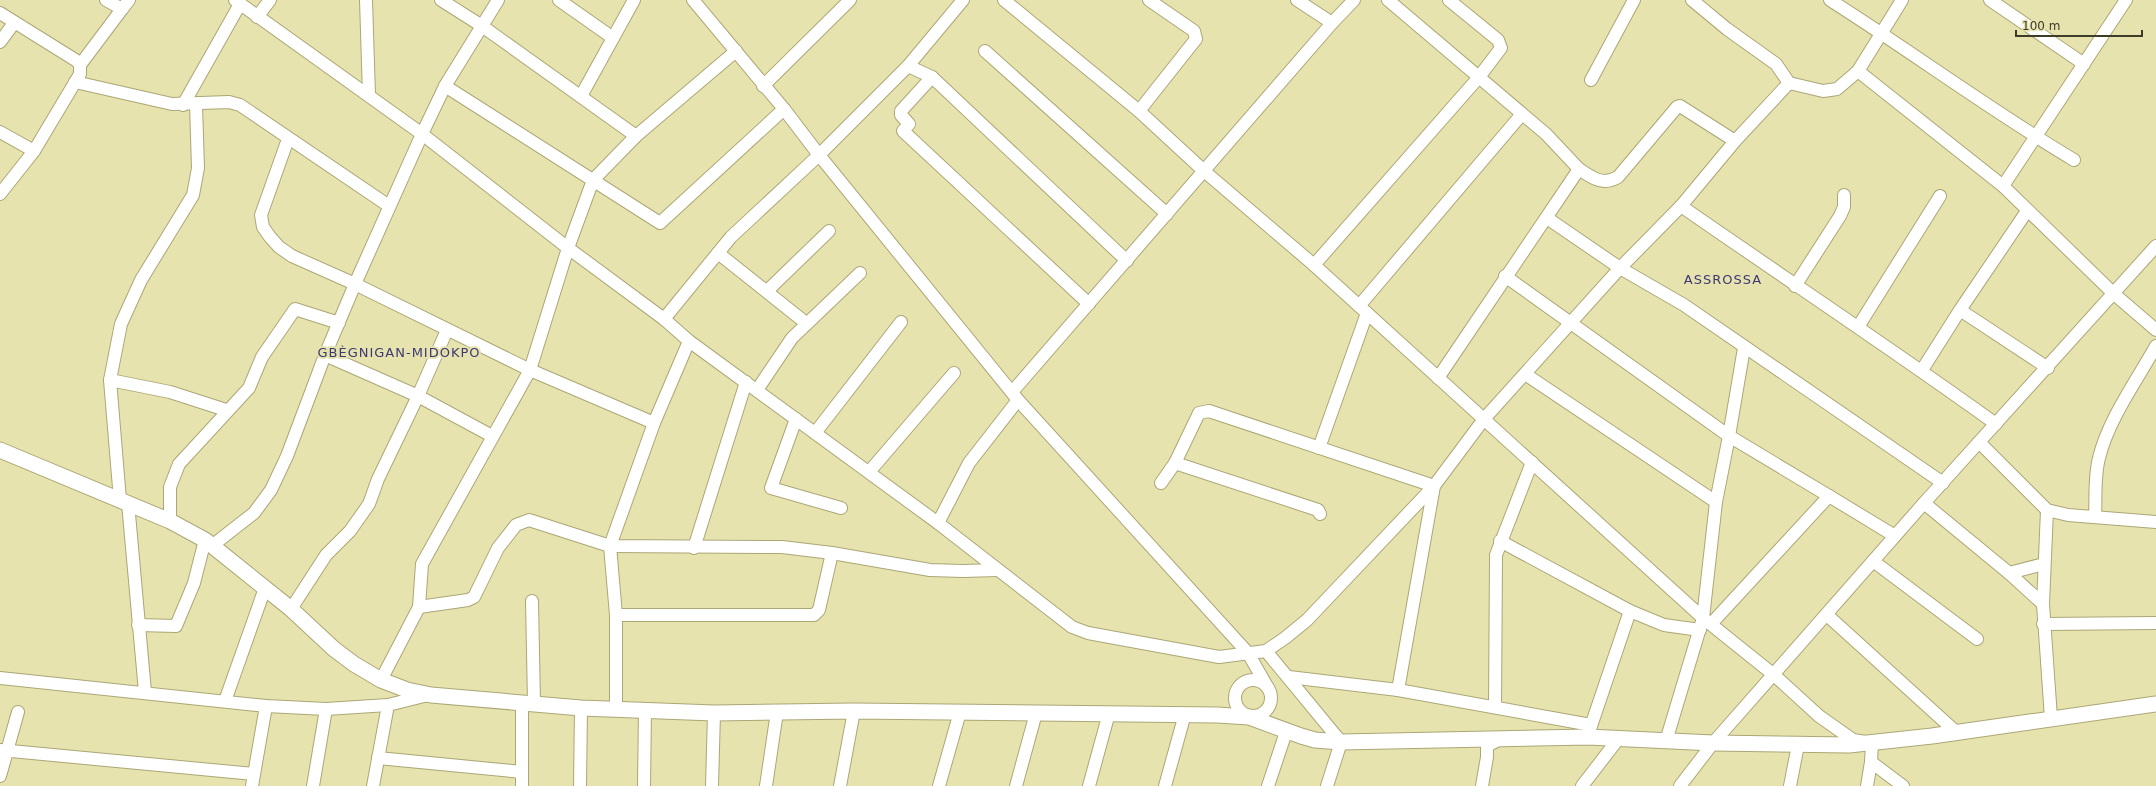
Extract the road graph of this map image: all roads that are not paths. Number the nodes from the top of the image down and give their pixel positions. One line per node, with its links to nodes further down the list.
1 (106, 0): 24 (street)
2 (270, 0): 26 (street)
3 (366, 0): 46 (street)
4 (440, 0): 29 (street)
5 (498, 0): 29 (street)
6 (560, 0): 31 (street)
7 (634, 0): 31 (street)
8 (693, 0): 33 (street)
9 (850, 0): 45 (street)
10 (963, 0): 37 (street)
11 (1004, 0): 51 (street)
12 (1149, 0): 51 (street)
13 (1297, 0): 28 (street)
14 (1354, 0): 28 (street)
15 (1388, 0): 40 (street)
16 (1449, 0): 40 (street)
17 (1634, 0): 41 (street)
18 (1692, 0): 43 (street)
19 (1830, 0): 30 (street)
20 (1902, 0): 30 (street)
21 (1990, 0): 35 (street)
22 (2126, 0): 35 (street)
23 (238, 2): 26 (street); 49 (street)
24 (125, 5): 36 (street)
25 (0, 12): 27 (street)
26 (257, 17): 46 (street)
27 (14, 23): 32 (street); 36 (street)
28 (1332, 23): 63 (street)
29 (482, 26): 44 (street); 47 (street)
30 (1882, 33): 38 (street); 56 (street)
31 (613, 38): 47 (street)
32 (0, 42)
33 (736, 51): 45 (street); 55 (street)
34 (985, 51): 72 (street)
35 (2084, 64): 56 (street)
36 (80, 66): 42 (street)
37 (908, 66): 39 (street); 60 (street)
38 (1858, 71): 43 (street); 65 (street)
39 (932, 77): 78 (street); 87 (street)
40 (1479, 77): 52 (street); 79 (street)
41 (1591, 80)
42 (75, 82): 49 (street); 59 (street)
43 (1789, 82): 58 (street)
44 (445, 86): 54 (street); 64 (street)
45 (763, 86): 50 (street)
46 (369, 95): 54 (street)
47 (581, 96): 55 (street)
48 (196, 105): 49 (street); 57 (street); 108 (street)
49 (183, 106)
50 (784, 109): 60 (street); 64 (street)
51 (1139, 111): 63 (street)
52 (1522, 114): 62 (street); 88 (street)
53 (0, 132): 59 (street)
54 (422, 134): 69 (street); 76 (street)
55 (636, 136): 64 (street)
56 (2034, 137): 61 (street); 65 (street)
57 (288, 139): 69 (street); 83 (street)
58 (1735, 141): 62 (street); 70 (street)
59 (34, 151): 66 (street)
60 (819, 156): 77 (street); 112 (street)
61 (2074, 160)
62 (1579, 169): 73 (street)
63 (1204, 171): 72 (street); 79 (street)
64 (592, 180): 76 (street)
65 (2003, 186): 71 (street)
66 (0, 194)
67 (1844, 195): 84 (street)
68 (1940, 196): 95 (street)
69 (389, 206): 83 (street)
70 (1681, 206): 80 (street); 84 (street)
71 (2027, 211): 86 (street); 89 (street)
72 (1167, 214): 78 (street)
73 (1547, 218): 80 (street); 82 (street)
74 (829, 231): 85 (street)
75 (2156, 246): 86 (street)
76 (568, 248): 90 (street); 103 (street)
77 (718, 253): 85 (street); 90 (street)
78 (1127, 261): 87 (street)
79 (1314, 265): 88 (street)
80 (1620, 268): 94 (street); 100 (street)
81 (860, 273): 93 (street)
82 (1505, 276): 94 (street); 107 (street)
83 (355, 284): 92 (street); 96 (street)
84 (1795, 286): 95 (street)
85 (767, 291): 93 (street)
86 (2113, 293): 97 (street); 102 (street)
87 (1089, 304): 112 (street)
88 (1363, 309): 107 (street); 122 (street)
89 (1960, 310): 102 (street); 104 (street)
90 (664, 320): 98 (street)
91 (901, 322): 118 (street)
92 (339, 323): 101 (street); 113 (street)
93 (806, 323): 110 (street)
94 (1569, 323): 106 (street); 120 (street)
95 (1858, 327): 104 (street)
96 (447, 330): 103 (street); 111 (street)
97 (2156, 330)
98 (689, 341): 109 (street); 116 (street)
99 (2156, 346): 137 (street)
100 (1744, 348): 120 (street); 128 (street)
101 (325, 355): 111 (street); 143 (street)
102 (2048, 368): 117 (street)
103 (530, 370): 116 (street); 119 (street)
104 (1922, 370): 117 (street)
105 (954, 372): 126 (street)
106 (1525, 374): 115 (street); 132 (street)
107 (1438, 378): 115 (street)
108 (110, 380): 113 (street); 131 (street)
109 (746, 382): 110 (street); 145 (street)
110 (757, 390): 114 (street)
111 (418, 396): 119 (street); 155 (street)
112 (1015, 396): 140 (street); 166 (street)
113 (226, 410): 138 (street)
114 (796, 419): 118 (street); 134 (street)
115 (1484, 419): 125 (street); 129 (street)
116 (654, 422): 144 (street)
117 (1996, 424): 121 (street)
118 (815, 433): 126 (street)
119 (492, 436): 154 (street)
120 (1729, 436): 130 (street); 132 (street)
121 (1979, 442): 128 (street); 135 (street)
122 (1319, 448): 124 (street); 129 (street)
123 (0, 450): 131 (main road)
124 (1176, 462): 127 (street); 136 (street)
125 (1532, 462): 142 (street); 159 (street)
126 (869, 472): 140 (street)
127 (1161, 483)
128 (1943, 483): 133 (street)
129 (1434, 486): 165 (street); 172 (street)
130 (1829, 496): 141 (street); 159 (street)
131 (124, 501): 138 (main road); 162 (street)
132 (1716, 502): 159 (street)
133 (1924, 503): 141 (street); 150 (street)
134 (841, 508)
135 (2047, 510): 137 (street); 148 (street)
136 (1320, 514)
137 (2095, 517): 139 (street)
138 (170, 521): 143 (main road)
139 (2156, 522)
140 (938, 524): 149 (street)
141 (1896, 536): 147 (street)
142 (1500, 541): 156 (street); 180 (street)
143 (209, 542): 151 (main road); 162 (street)
144 (610, 546): 145 (street); 154 (street); 157 (street)
145 (694, 548): 146 (street)
146 (832, 553): 149 (street); 157 (street)
147 (1873, 561): 158 (street); 164 (street)
148 (2044, 564): 150 (street); 153 (street)
149 (998, 570): 166 (street)
150 (2009, 573): 153 (street)
151 (265, 588): 155 (main road); 175 (street)
152 (532, 601): 176 (street)
153 (2043, 604): 161 (street)
154 (419, 606): 170 (street)
155 (291, 609): 170 (main road)
156 (1630, 611): 163 (street); 195 (street)
157 (616, 615): 183 (street)
158 (1827, 615): 167 (street); 197 (street)
159 (1707, 621): 163 (street); 167 (street)
160 (2156, 623): 161 (street)
161 (2043, 624): 194 (street)
162 (138, 625): 173 (street)
163 (1700, 630): 200 (street)
164 (1977, 639)
165 (1266, 651): 166 (street); 168 (street)
166 (1248, 653): 171 (street)
167 (1774, 675): 202 (street); 203 (street)
168 (1289, 677): 172 (street); 201 (street)
169 (0, 678): 173 (street)
170 (381, 680): 174 (main road)
171 (1268, 688): 193 (street); 193 (street)
172 (1398, 690): 180 (street)
173 (145, 692): 175 (street)
174 (431, 695): 176 (main road); 178 (street)
175 (225, 701): 179 (street)
176 (528, 703): 181 (main road); 208 (street)
177 (2156, 704): 194 (main road)
178 (388, 705): 182 (street); 206 (street)
179 (266, 706): 182 (street); 209 (street)
180 (1495, 707): 195 (street)
181 (581, 708): 183 (main road); 215 (street)
182 (326, 709): 212 (street)
183 (616, 709): 184 (main road)
184 (645, 711): 189 (main road); 216 (street)
185 (854, 711): 187 (main road); 188 (main road); 219 (street)
186 (18, 712): 205 (street)
187 (778, 712): 189 (main road); 218 (street)
188 (960, 712): 190 (main road); 220 (street)
189 (714, 713): 217 (street)
190 (1036, 713): 191 (main road); 221 (street)
191 (1109, 713): 192 (main road); 222 (street)
192 (1185, 714): 193 (main road); 223 (street)
193 (1249, 717): 196 (main road)
194 (2052, 718): 197 (main road)
195 (1590, 731): 198 (main road); 199 (main road)
196 (1286, 732): 201 (main road); 224 (street)
197 (1956, 732): 203 (main road)
198 (1619, 738): 200 (main road); 227 (street)
199 (1500, 739): 201 (main road); 226 (street)
200 (1666, 741): 202 (main road)
201 (1341, 742): 225 (street)
202 (1713, 743): 204 (main road); 228 (street)
203 (1872, 743): 204 (main road); 207 (street)
204 (1798, 745): 229 (street)
205 (3, 751): 209 (street); 210 (street)
206 (378, 758): 208 (street); 213 (street)
207 (1871, 762): 230 (street); 231 (street)
208 (522, 772): 214 (street)
209 (254, 774): 211 (street)
210 (0, 776)
211 (252, 786)
212 (313, 786)
213 (373, 786)
214 (522, 786)
215 (580, 786)
216 (644, 786)
217 (712, 786)
218 (766, 786)
219 (840, 786)
220 (939, 786)
221 (1016, 786)
222 (1089, 786)
223 (1165, 786)
224 (1268, 786)
225 (1327, 786)
226 (1482, 786)
227 (1582, 786)
228 (1680, 786)
229 (1790, 786)
230 (1867, 786)
231 (1902, 786)

